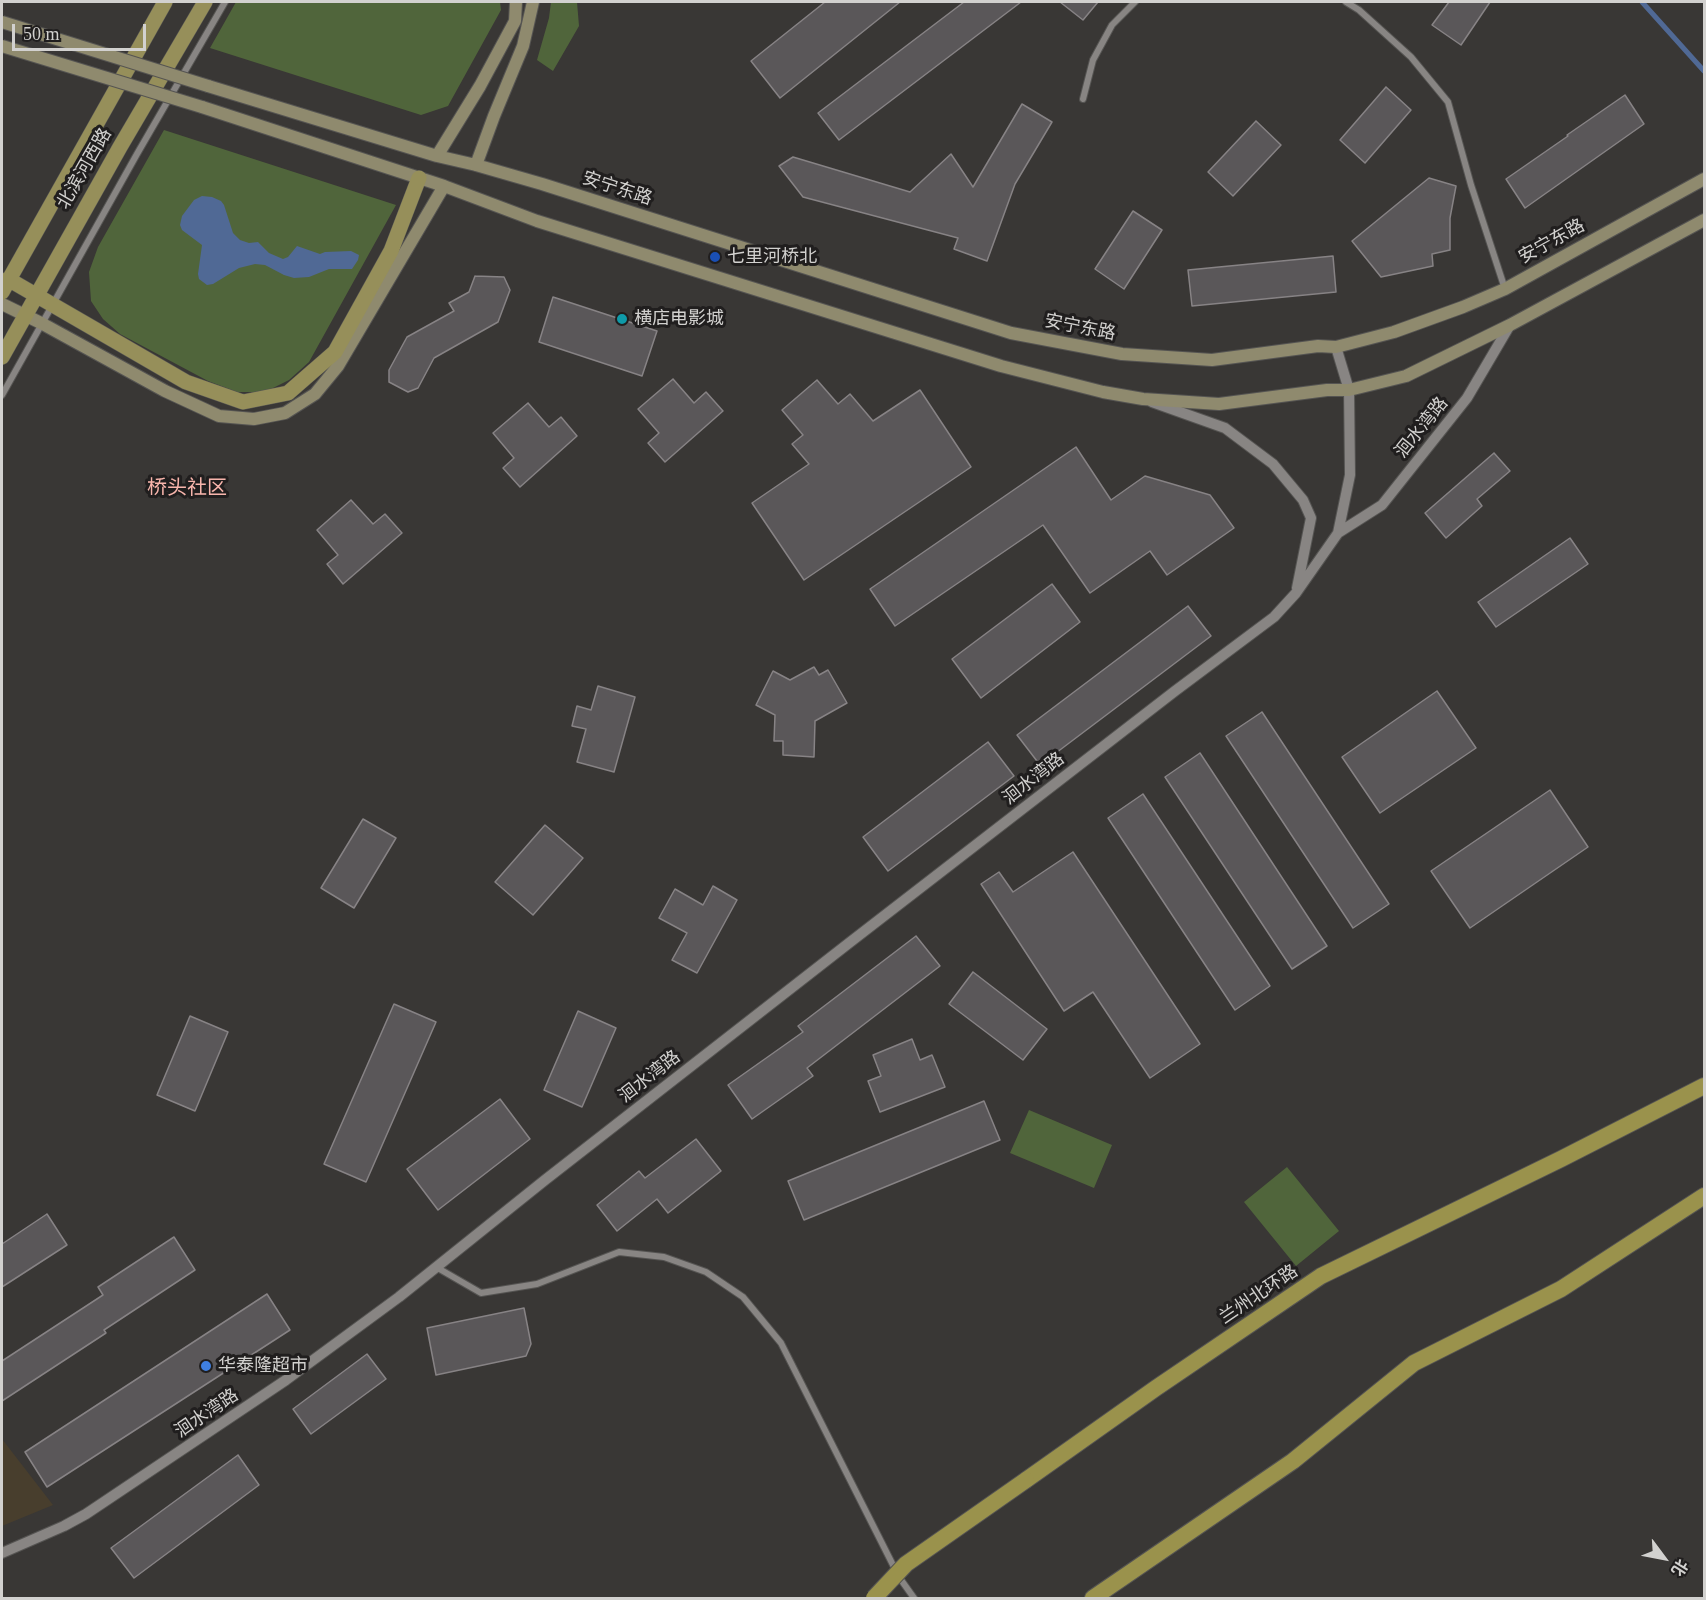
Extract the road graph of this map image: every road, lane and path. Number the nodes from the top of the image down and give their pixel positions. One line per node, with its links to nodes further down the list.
1 (165, 2): 17 (main road, 北滨河西路)
2 (205, 2): 19 (main road, 北滨河西路)
3 (225, 2): 21 (street)
4 (516, 2): 11 (main road)
5 (533, 2): 12 (main road)
6 (1135, 2): 10 (street)
7 (1346, 2): 18 (street)
8 (2, 22): 11 (main road, 安宁东路, bridge)
9 (2, 46): 13 (main road, bridge)
10 (1083, 99)
11 (437, 156): 12 (main road, 安宁东路)
12 (476, 165): 25 (main road, 安宁东路)
13 (419, 178): 15 (main road); 21 (main road)
14 (1704, 179): 18 (main road, 安宁东路)
15 (444, 186): 23 (main road); 29 (main road)
16 (1704, 220): 24 (main road)
17 (5, 285): 19 (main road)
18 (1505, 289): 25 (main road, 安宁东路)
19 (36, 295): 21 (main road); 22 (main road, 北滨河西路)
20 (2, 303): 22 (main road)
21 (52, 304): 23 (street)
22 (24, 315): 23 (main road); 26 (main road, 北滨河西路)
23 (41, 323): 28 (street)
24 (1510, 325): 27 (main road); 30 (street, 洄水湾路)
25 (1336, 347): 27 (street, 洄水湾路)
26 (2, 357)
27 (1349, 390): 29 (main road); 30 (street, 洄水湾路)
28 (2, 395)
29 (1143, 399): 31 (street)
30 (1338, 533): 31 (street, 洄水湾路)
31 (1296, 593): 34 (street, 洄水湾路)
32 (1704, 1086): 36 (highway, 兰州北环路, bridge)
33 (1704, 1196): 38 (highway)
34 (436, 1267): 35 (street, 洄水湾路); 37 (street)
35 (2, 1553)
36 (874, 1599)
37 (914, 1599)
38 (1093, 1599)

